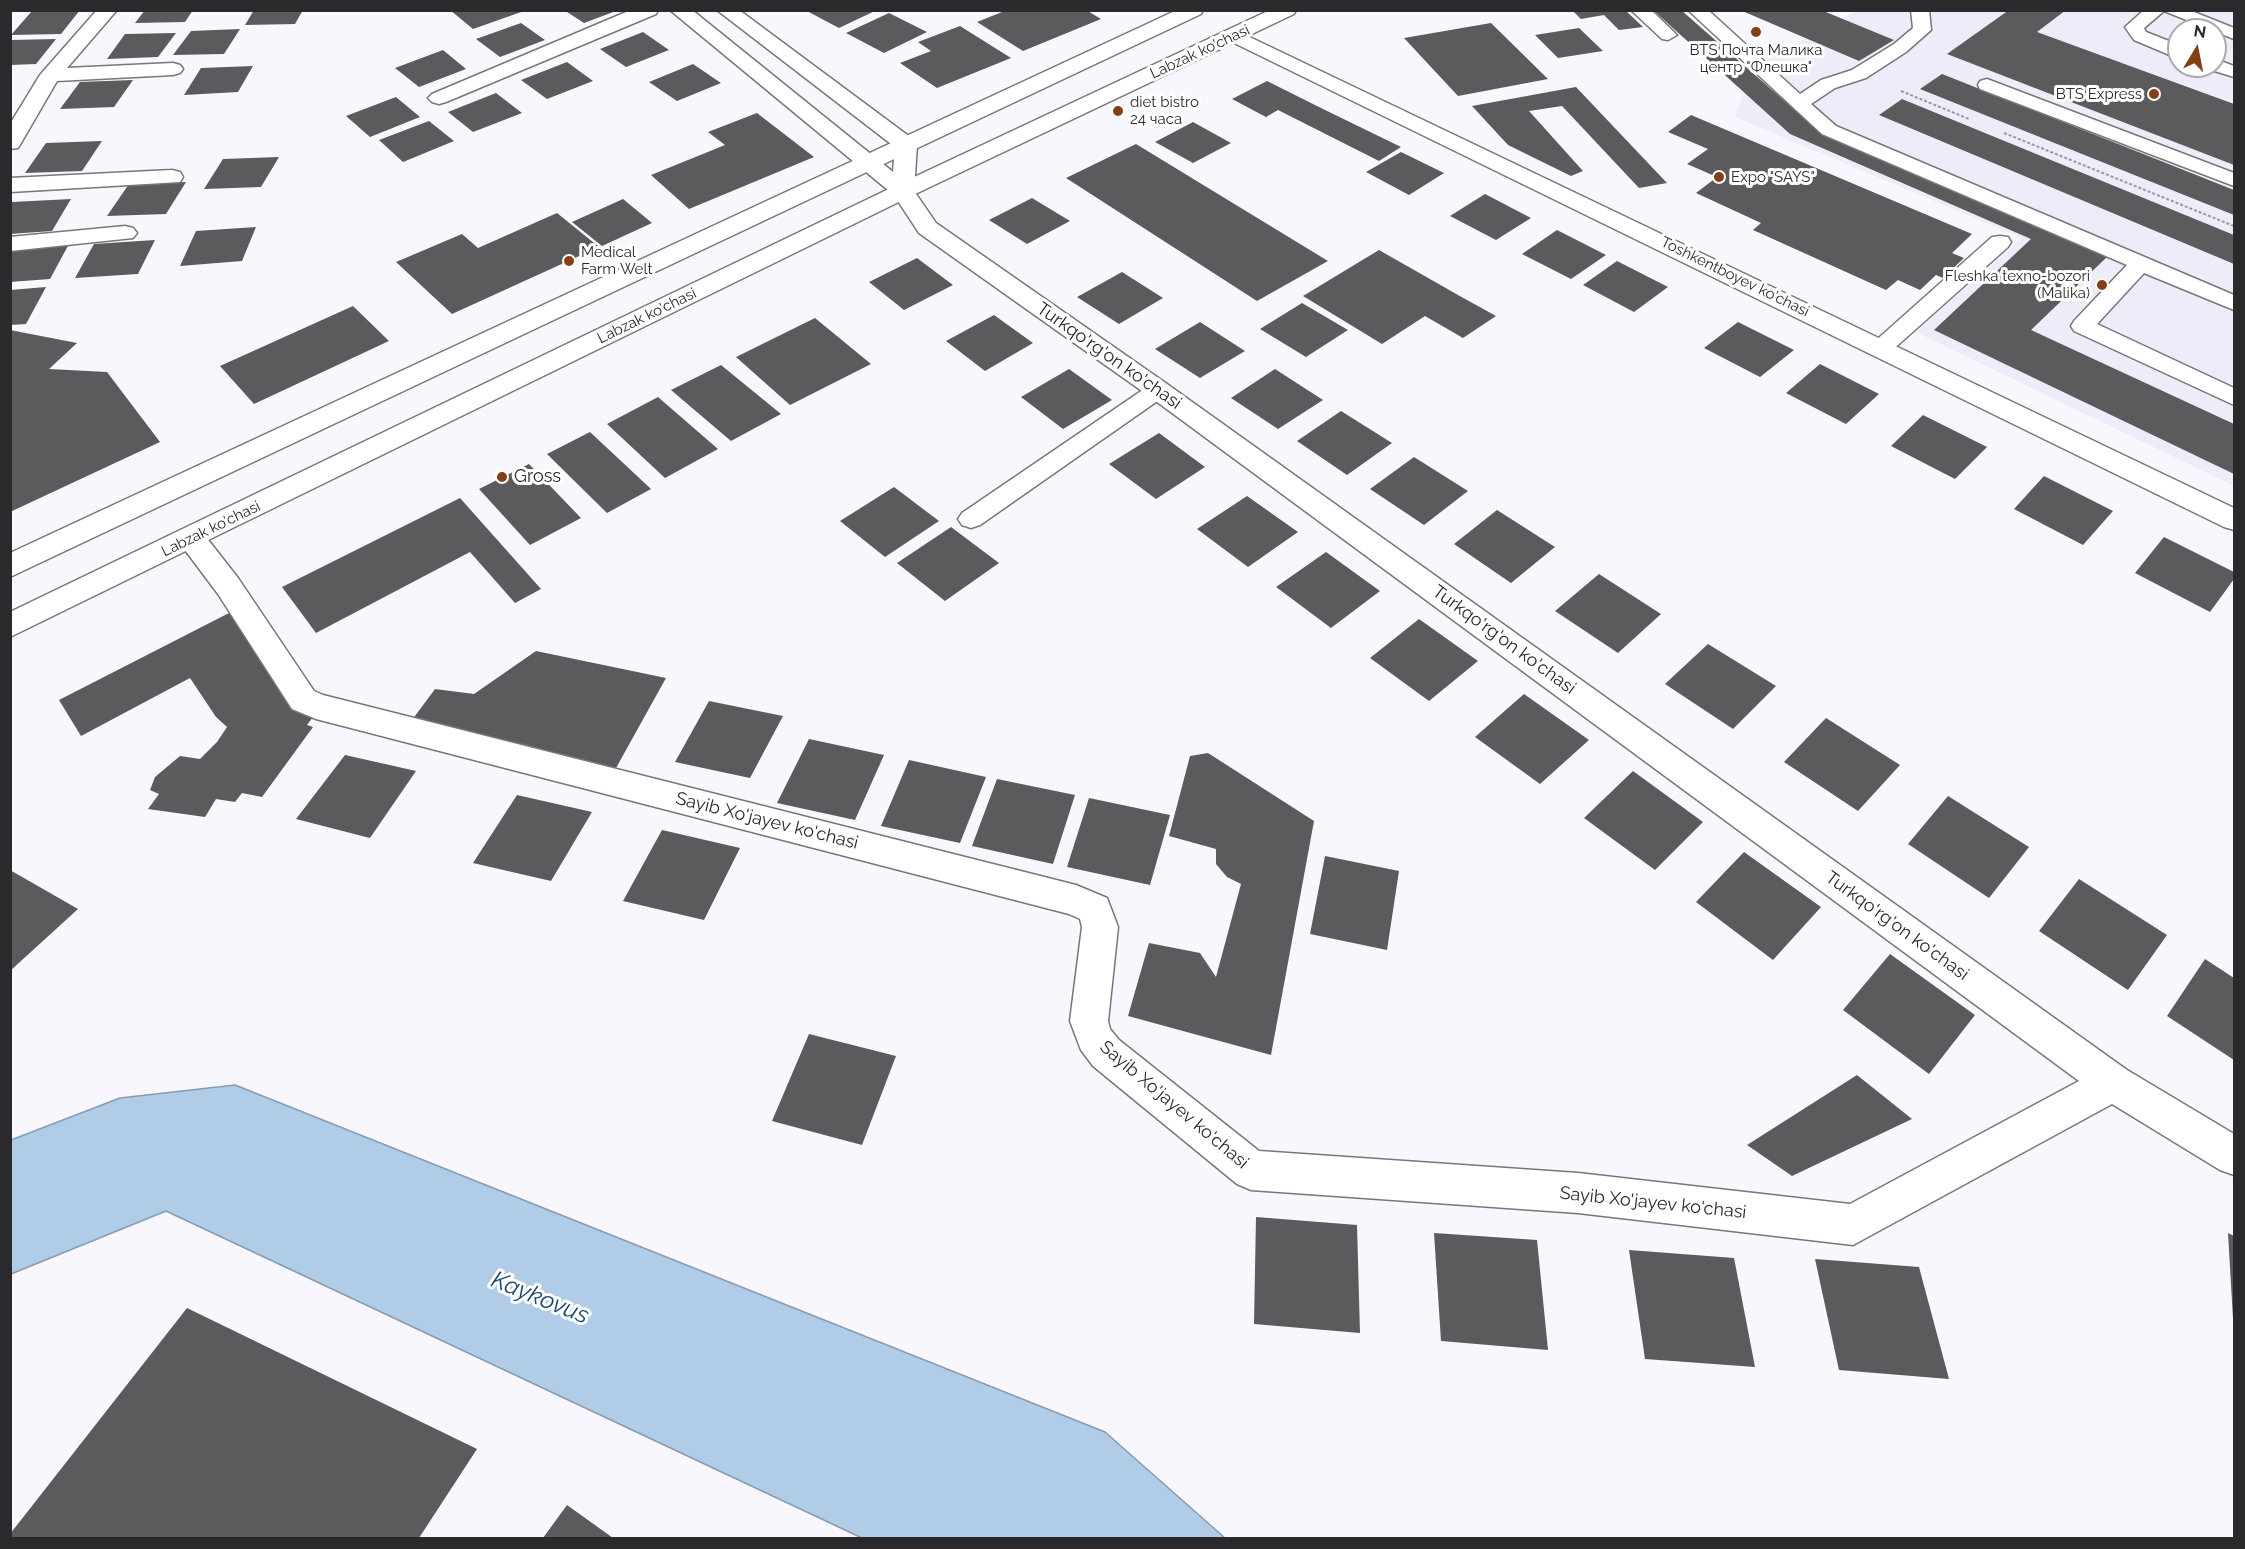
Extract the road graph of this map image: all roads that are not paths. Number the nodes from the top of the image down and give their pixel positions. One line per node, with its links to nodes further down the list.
1 (108, 10): 17 (street)
2 (649, 10): 19 (street)
3 (679, 10): 23 (street, Turkqo'rg'on ko'chasi)
4 (726, 10): 22 (street)
5 (1194, 10): 22 (street)
6 (1287, 10): 14 (street, Labzak ko'chasi)
7 (1640, 10): 13 (lane)
8 (1696, 10): 20 (lane)
9 (1920, 10): 20 (lane)
10 (2156, 10): 15 (lane)
11 (2172, 10): 12 (lane)
12 (2235, 34)
13 (1668, 35)
14 (1235, 36): 27 (street, Labzak ko'chasi); 33 (street, Toshkentboyev ko'chasi)
15 (2167, 47)
16 (173, 69): 17 (street)
17 (50, 75): 21 (street)
18 (1987, 85): 25 (lane)
19 (440, 98)
20 (1799, 103): 31 (lane)
21 (10, 143)
22 (906, 145): 23 (street); 27 (street)
23 (868, 163): 27 (street, Turkqo'rg'on ko'chasi); 39 (street)
24 (172, 177): 26 (street)
25 (2235, 180)
26 (10, 185)
27 (903, 191): 34 (street, Turkqo'rg'on ko'chasi); 38 (street, Labzak ko'chasi)
28 (125, 233): 30 (street)
29 (2000, 242): 33 (lane)
30 (10, 244)
31 (2141, 263): 32 (lane); 35 (lane)
32 (2235, 303)
33 (1881, 348): 37 (street, Toshkentboyev ko'chasi)
34 (1158, 390): 36 (lane); 41 (street, Turkqo'rg'on ko'chasi)
35 (2235, 397)
36 (971, 519)
37 (2235, 520)
38 (192, 538): 40 (street, Labzak ko'chasi); 41 (street, Sayib Xo'jayev ko'chasi)
39 (10, 566)
40 (10, 626)
41 (2114, 1083): 42 (street)
42 (2235, 1156)

